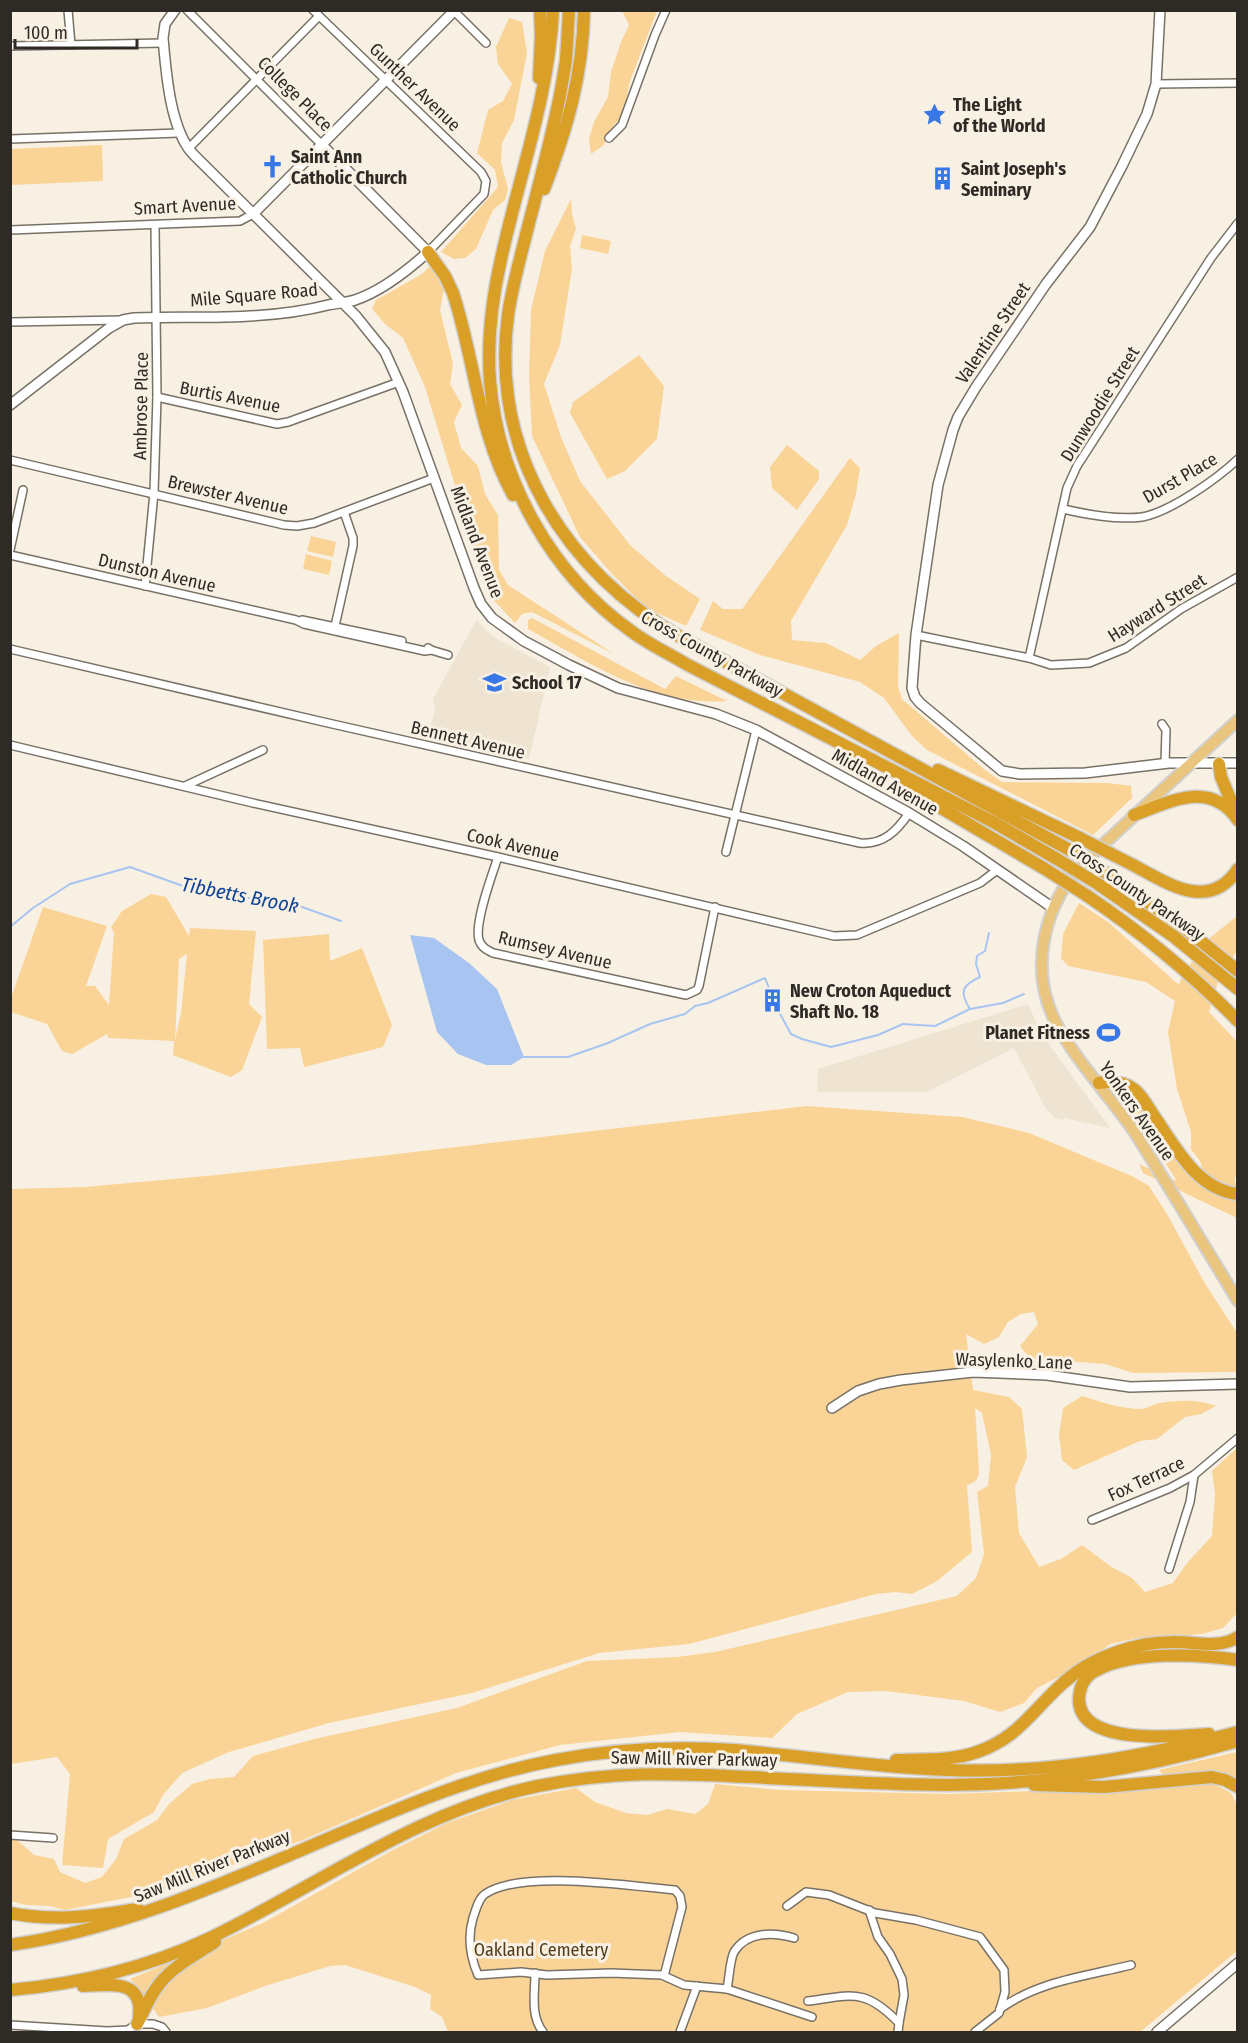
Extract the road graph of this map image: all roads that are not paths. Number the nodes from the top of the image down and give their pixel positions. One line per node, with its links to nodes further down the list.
1 (68, 10): 14 (street)
2 (175, 10): 12 (street, Midland Avenue)
3 (187, 10): 16 (street, College Place)
4 (540, 10): 23 (highway)
5 (553, 10): 23 (highway)
6 (569, 10): 31 (highway)
7 (584, 10): 31 (highway)
8 (666, 10): 21 (street)
9 (1160, 10): 19 (street, Valentine Street)
10 (455, 11): 13 (street); 17 (street, Smart Avenue)
11 (316, 13): 16 (street); 17 (street, Gunther Avenue)
12 (164, 43): 14 (street); 20 (street, Midland Avenue)
13 (486, 43)
14 (71, 45): 15 (street)
15 (10, 46)
16 (256, 79): 24 (street, College Place); 25 (street)
17 (386, 79): 24 (street, Smart Avenue); 26 (street, Gunther Avenue)
18 (1238, 83): 19 (street)
19 (1156, 84): 54 (street, Valentine Street)
20 (179, 133): 22 (street); 25 (street, Midland Avenue)
21 (609, 138)
22 (10, 139)
23 (531, 139): 47 (highway, Cross County Parkway)
24 (322, 145): 27 (street, Smart Avenue); 32 (street, College Place)
25 (188, 149): 27 (street, Midland Avenue)
26 (486, 189): 32 (street, Mile Square Road)
27 (253, 214): 29 (street, Smart Avenue); 33 (street, Midland Avenue)
28 (1238, 223): 45 (street, Dunwoodie Street)
29 (155, 225): 30 (street, Smart Avenue); 34 (street, Ambrose Place)
30 (10, 230)
31 (526, 235): 65 (highway, Cross County Parkway)
32 (428, 252): 33 (street, Mile Square Road); 47 (highway)
33 (342, 302): 34 (street, Mile Square Road); 37 (street, Midland Avenue)
34 (157, 318): 35 (street, Mile Square Road); 38 (street, Ambrose Place)
35 (123, 320): 36 (street); 39 (street)
36 (10, 322)
37 (399, 382): 38 (street, Burtis Avenue); 42 (street, Midland Avenue)
38 (157, 397): 44 (street, Ambrose Place)
39 (10, 405)
40 (1238, 459): 45 (street, Durst Place)
41 (10, 460): 44 (street, Brewster Avenue)
42 (434, 478): 46 (street, Brewster Avenue); 61 (street, Midland Avenue)
43 (23, 490): 48 (street)
44 (154, 493): 46 (street, Brewster Avenue); 51 (street, Ambrose Place)
45 (1063, 509): 58 (street, Dunwoodie Street)
46 (344, 512): 53 (street)
47 (533, 521): 63 (highway, Cross County Parkway)
48 (10, 550)
49 (10, 555): 51 (street, Dunston Avenue)
50 (1238, 577): 58 (street, Hayward Street)
51 (145, 586): 52 (street, Dunston Avenue)
52 (296, 620): 53 (street, Dunston Avenue); 56 (street, Dunston Avenue)
53 (335, 626): 56 (street, Dunston Avenue)
54 (916, 635): 58 (street, Hayward Street); 68 (street, Valentine Street)
55 (10, 650): 72 (street, Bennett Avenue)
56 (431, 651): 57 (street, Dunston Avenue)
57 (448, 655)
58 (1029, 658)
59 (1238, 720): 66 (main road, Yonkers Avenue)
60 (1162, 724): 68 (street)
61 (756, 730): 71 (street, Midland Avenue); 72 (street)
62 (10, 745): 70 (street, Cook Avenue)
63 (846, 747): 82 (highway, Cross County Parkway, bridge); 83 (highway, bridge)
64 (262, 750): 70 (street)
65 (890, 751): 77 (highway, bridge); 81 (highway, Cross County Parkway, bridge)
66 (1190, 763): 68 (street); 69 (street); 73 (main road, Yonkers Avenue)
67 (1238, 763): 69 (street)
68 (1166, 764)
69 (1219, 764): 74 (highway)
70 (185, 786): 76 (street, Cook Avenue)
71 (909, 813): 72 (street, Bennett Avenue); 78 (street, Midland Avenue)
72 (734, 815): 75 (street)
73 (1134, 815): 74 (highway); 80 (main road, Yonkers Avenue)
74 (1238, 819)
75 (726, 852)
76 (498, 856): 79 (street, Cook Avenue); 79 (street, Rumsey Avenue)
77 (1238, 869)
78 (998, 870): 79 (street, Cook Avenue); 80 (street, Midland Avenue)
79 (715, 907)
80 (1053, 908): 84 (main road, Yonkers Avenue)
81 (1238, 971)
82 (1238, 989)
83 (1238, 1021)
84 (1099, 1083): 85 (highway); 86 (main road, Yonkers Avenue)
85 (1238, 1194)
86 (1238, 1301)
87 (1238, 1384): 88 (street, Wasylenko Lane)
88 (832, 1408)
89 (1238, 1438): 90 (street, Fox Terrace)
90 (1194, 1475): 91 (street, Fox Terrace); 92 (street)
91 (1092, 1520)
92 (1169, 1569)
93 (1238, 1637): 94 (highway)
94 (1206, 1644): 95 (highway); 98 (highway)
95 (1238, 1648)
96 (1238, 1660): 97 (highway)
97 (1236, 1738): 98 (highway, Saw Mill River Parkway); 99 (highway, Saw Mill River Parkway)
98 (849, 1762): 103 (highway, Saw Mill River Parkway)
99 (997, 1782): 100 (highway); 107 (highway, Saw Mill River Parkway)
100 (1238, 1787)
101 (10, 1835): 102 (street)
102 (53, 1839)
103 (175, 1902): 106 (highway); 109 (highway, Saw Mill River Parkway)
104 (787, 1906): 105 (street)
105 (869, 1910): 119 (street); 121 (street)
106 (10, 1913)
107 (260, 1913): 115 (highway, Saw Mill River Parkway); 122 (highway)
108 (794, 1938): 116 (street)
109 (10, 1945)
110 (1238, 1963): 130 (street)
111 (1131, 1965): 119 (street)
112 (535, 1973): 113 (street); 113 (street); 126 (street)
113 (664, 1976): 114 (street)
114 (697, 1986): 116 (street); 127 (street)
115 (39, 1987): 117 (highway, Saw Mill River Parkway); 122 (highway)
116 (727, 1989): 120 (street)
117 (10, 1990)
118 (808, 2001): 121 (street)
119 (1000, 2009): 129 (street)
120 (812, 2018)
121 (899, 2023): 128 (street)
122 (137, 2024): 124 (street); 125 (street)
123 (15, 2028): 124 (street)
124 (107, 2032)
125 (166, 2032)
126 (543, 2032)
127 (680, 2032)
128 (898, 2032)
129 (975, 2032)
130 (1157, 2032)

